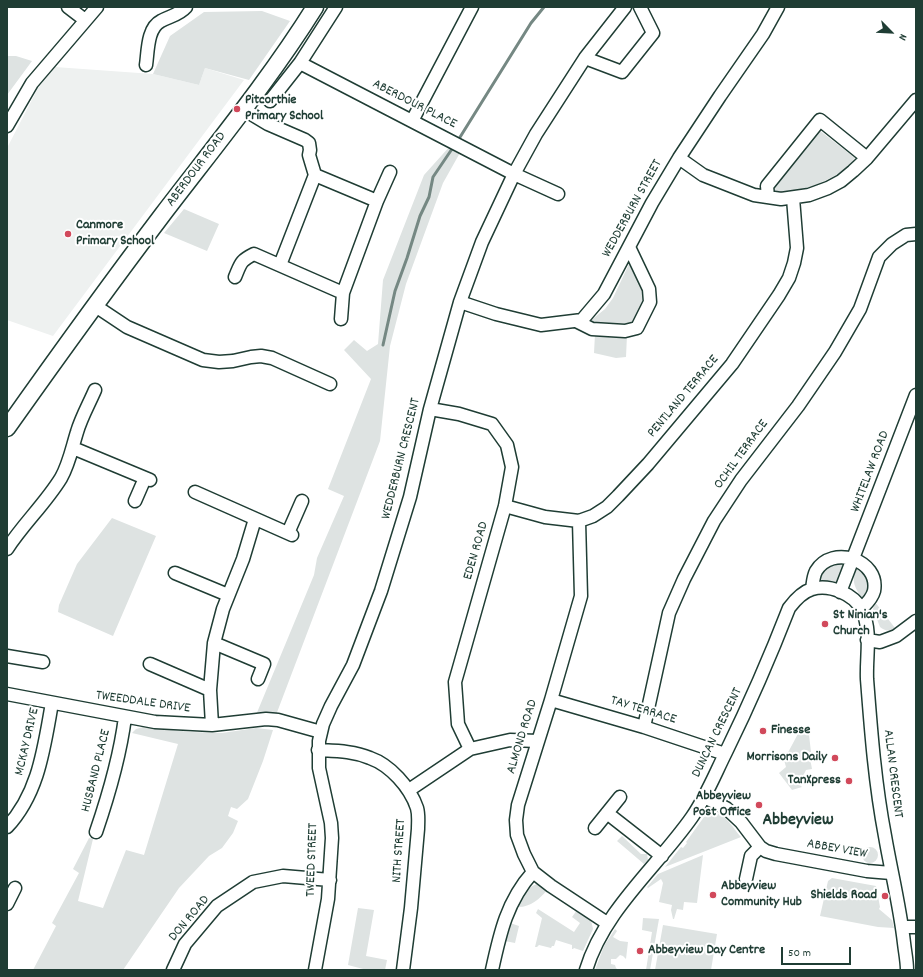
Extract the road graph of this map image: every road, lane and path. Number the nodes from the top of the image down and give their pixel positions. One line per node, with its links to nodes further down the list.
1 (68, 7): 10 (street)
2 (97, 7): 10 (street)
3 (186, 7): 13 (street)
4 (315, 7): 16 (main road, ABERDOUR ROAD)
5 (336, 7): 12 (street)
6 (625, 7): 11 (street, WEDDERBURN CRESCENT)
7 (640, 7): 11 (street)
8 (778, 7): 19 (street, WEDDERBURN STREET)
9 (469, 8): 17 (street)
10 (85, 20): 18 (street)
11 (585, 58): 23 (street, WEDDERBURN CRESCENT)
12 (300, 63): 15 (street); 17 (street, ABERDOUR PLACE)
13 (146, 65)
14 (916, 100): 20 (street)
15 (270, 101)
16 (243, 109): 22 (street); 34 (main road, ABERDOUR ROAD)
17 (412, 121): 23 (street, ABERDOUR PLACE)
18 (7, 126)
19 (679, 158): 25 (street); 29 (street, WEDDERBURN STREET)
20 (867, 158): 25 (street); 26 (street)
21 (390, 172): 27 (street)
22 (315, 174): 27 (street); 30 (street)
23 (514, 174): 24 (street); 33 (street, WEDDERBURN CRESCENT)
24 (558, 194)
25 (768, 197): 26 (street)
26 (793, 198): 48 (street, PENTLAND TERRACE)
27 (377, 201): 32 (street)
28 (916, 234): 69 (street, OCHIL TERRACE)
29 (629, 247): 36 (street, WEDDERBURN STREET); 36 (street)
30 (280, 265): 31 (street); 32 (street)
31 (235, 277)
32 (343, 293): 35 (street)
33 (460, 302): 36 (street); 40 (street, WEDDERBURN CRESCENT)
34 (94, 305): 37 (street); 41 (main road, ABERDOUR ROAD)
35 (341, 319)
36 (576, 321)
37 (330, 384)
38 (95, 390): 42 (street)
39 (916, 395): 50 (street, WHITELAW ROAD)
40 (430, 409): 46 (street, EDEN ROAD); 70 (street, WEDDERBURN CRESCENT)
41 (7, 428)
42 (73, 448): 44 (street); 49 (street)
43 (195, 492): 47 (street)
44 (135, 501)
45 (302, 501): 47 (street)
46 (505, 506): 48 (street); 72 (street, EDEN ROAD)
47 (255, 519): 54 (street)
48 (579, 521): 65 (street, ALMOND ROAD)
49 (7, 549)
50 (853, 560): 52 (street); 53 (street, WHITELAW ROAD); 55 (street)
51 (175, 572): 54 (street)
52 (812, 589): 53 (street); 74 (street, DUNCAN CRESCENT)
53 (840, 592): 55 (street, ALLAN CRESCENT)
54 (228, 595): 58 (street)
55 (861, 609): 57 (street, ALLAN CRESCENT)
56 (916, 621): 57 (street)
57 (867, 640): 85 (street, ALLAN CRESCENT)
58 (214, 643): 62 (street); 63 (street)
59 (7, 656): 60 (street)
60 (43, 662)
61 (150, 664): 63 (street)
62 (258, 679)
63 (210, 690): 68 (street)
64 (7, 694): 66 (street, TWEEDDALE DRIVE)
65 (551, 700): 69 (street, TAY TERRACE); 71 (street, ALMOND ROAD)
66 (52, 703): 67 (street, TWEEDDALE DRIVE); 79 (street, MCKAY DRIVE)
67 (125, 717): 68 (street, TWEEDDALE DRIVE); 81 (street, HUSBAND PLACE)
68 (212, 725): 70 (street, TWEEDDALE DRIVE)
69 (644, 727): 74 (street, TAY TERRACE)
70 (321, 732): 73 (street, WEDDERBURN CRESCENT)
71 (538, 741): 72 (street); 84 (street, ALMOND ROAD)
72 (470, 749): 75 (street)
73 (318, 750): 75 (street, NITH STREET); 87 (street, TWEED STREET)
74 (725, 754): 77 (street, DUNCAN CRESCENT)
75 (409, 790): 95 (street, NITH STREET)
76 (620, 797): 78 (street)
77 (704, 797): 82 (street); 83 (street, DUNCAN CRESCENT)
78 (607, 813): 80 (street); 83 (street)
79 (7, 827)
80 (595, 828)
81 (96, 832)
82 (760, 847): 85 (street, ABBEY VIEW); 86 (street)
83 (662, 856): 90 (street, DUNCAN CRESCENT)
84 (533, 872): 90 (street, ALMOND ROAD); 96 (street)
85 (892, 873): 91 (street, ALLAN CRESCENT)
86 (746, 879)
87 (330, 880): 93 (street, DON ROAD); 94 (street, TWEED STREET)
88 (15, 888): 89 (street)
89 (7, 904)
90 (607, 923): 97 (street, DUNCAN CRESCENT)
91 (902, 927): 92 (street); 98 (street, ALLAN CRESCENT)
92 (916, 927)
93 (172, 970)
94 (315, 970)
95 (403, 970)
96 (492, 970)
97 (586, 970)
98 (907, 970)

